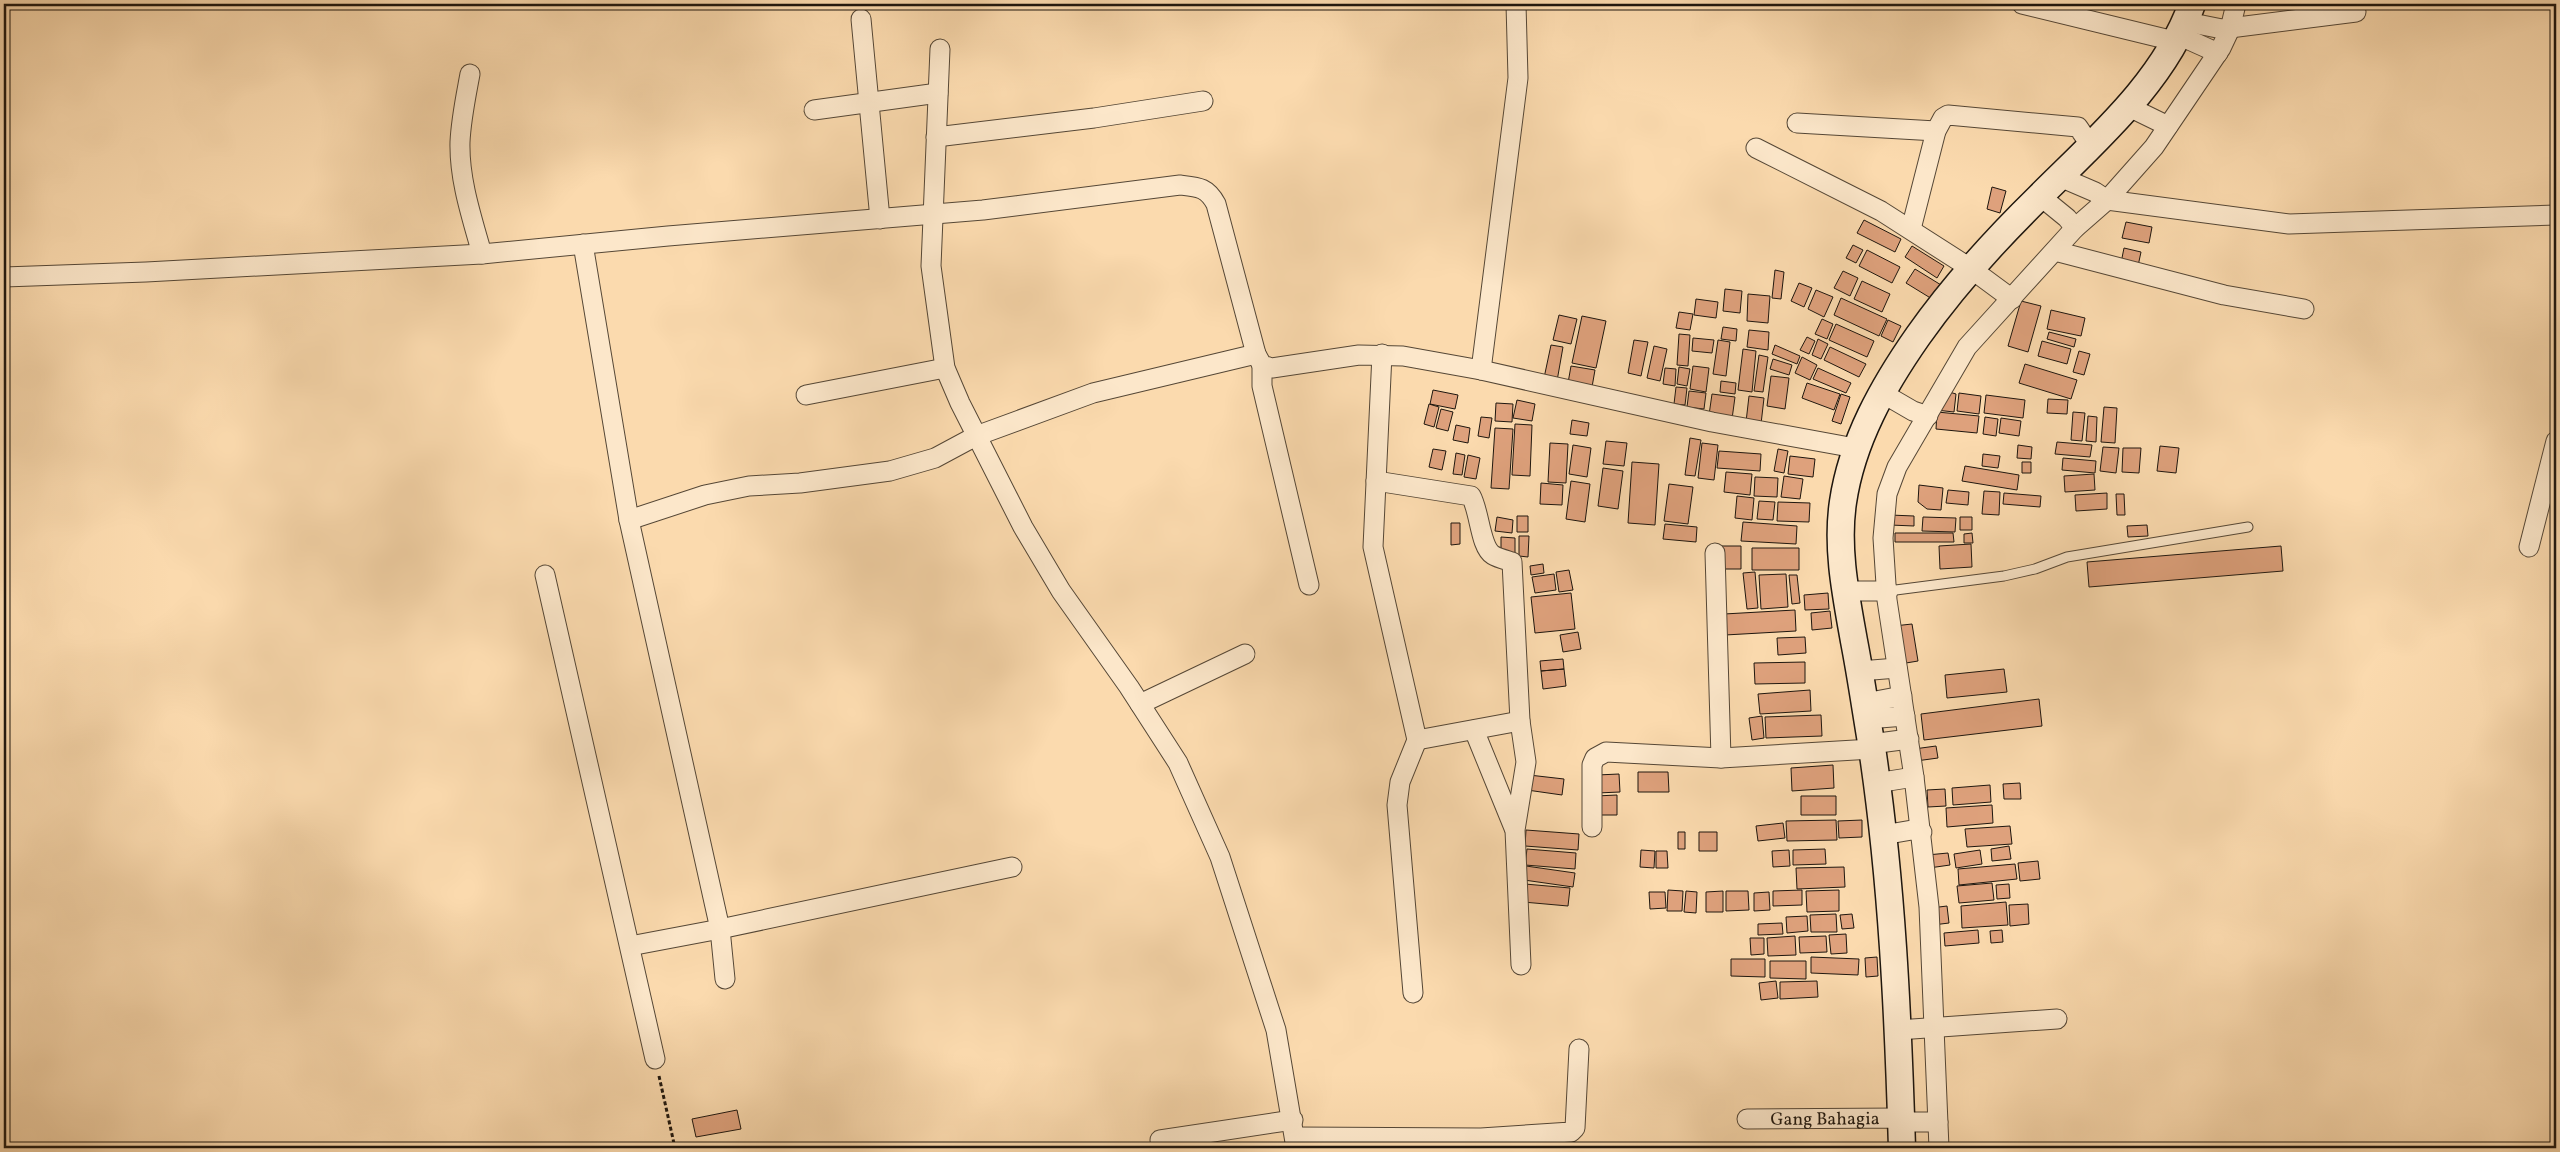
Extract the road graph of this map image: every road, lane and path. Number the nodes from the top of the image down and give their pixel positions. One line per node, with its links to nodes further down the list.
1 (1516, 4): 40 (street)
2 (2022, 4): 6 (street)
3 (2236, 4): 7 (street)
4 (2356, 12): 7 (street)
5 (861, 19): 13 (street)
6 (2187, 28): 7 (street); 9 (street); 15 (street)
7 (2226, 29): 9 (street)
8 (940, 49): 11 (street)
9 (2215, 51): 17 (street)
10 (470, 74): 32 (street)
11 (938, 93): 13 (street); 19 (street)
12 (1203, 101): 19 (street)
13 (868, 102): 14 (street); 27 (street)
14 (814, 110)
15 (2135, 111): 17 (street); 20 (street)
16 (1797, 123): 18 (street)
17 (2164, 125): 23 (street)
18 (1936, 131): 20 (street); 29 (street)
19 (936, 137): 25 (street)
20 (2091, 146): 22 (street)
21 (1756, 148): 29 (street)
22 (2067, 180): 23 (street); 24 (street)
23 (2101, 196): 26 (street); 28 (street)
24 (2046, 200): 28 (street); 33 (street)
25 (934, 214): 27 (street); 38 (street); 39 (street)
26 (2556, 216)
27 (880, 219): 30 (street)
28 (2071, 223): 31 (street)
29 (1911, 230): 33 (street)
30 (584, 244): 32 (street); 48 (street)
31 (2055, 251): 35 (street); 36 (street)
32 (482, 254): 34 (street)
33 (1975, 272): 35 (street); 42 (street)
34 (4, 277)
35 (2006, 295): 43 (street)
36 (2304, 309)
37 (1382, 354): 38 (street); 40 (street); 47 (street)
38 (1259, 359): 44 (street); 53 (street)
39 (945, 368): 41 (street); 44 (street)
40 (1481, 370): 46 (street)
41 (806, 396)
42 (1887, 396): 43 (street); 46 (street)
43 (1920, 414): 55 (street)
44 (976, 436): 48 (street); 58 (street)
45 (2556, 441): 50 (street)
46 (1855, 448): 54 (street)
47 (1376, 481): 60 (street); 63 (street)
48 (629, 520): 71 (street)
49 (2248, 527): 55 (lane)
50 (2529, 547)
51 (1715, 553): 64 (street)
52 (545, 575): 72 (street)
53 (1309, 585)
54 (1851, 591): 55 (street); 57 (street)
55 (1885, 591): 57 (street)
56 (1245, 654): 58 (street)
57 (1879, 669): 59 (street); 61 (street)
58 (1140, 704): 83 (street)
59 (1899, 706): 61 (street); 61 (street)
60 (1520, 721): 62 (street); 68 (street)
61 (1880, 728): 64 (street); 65 (street); 66 (street)
62 (1474, 730): 63 (street); 68 (street)
63 (1417, 740): 75 (street)
64 (1720, 758): 67 (street)
65 (1910, 779): 66 (street); 69 (street)
66 (1882, 782): 69 (street)
67 (1592, 827)
68 (1515, 830): 73 (street)
69 (1903, 832): 77 (street); 77 (street)
70 (1012, 867): 71 (street)
71 (720, 930): 72 (street); 74 (street)
72 (630, 946): 79 (street)
73 (1521, 965)
74 (725, 979)
75 (1413, 993)
76 (2056, 1019): 77 (street)
77 (1917, 1029): 81 (street); 82 (street)
78 (1579, 1049): 83 (street)
79 (655, 1059): 85 (path)
80 (1747, 1119): 81 (street, Gang Bahagia)
81 (1907, 1120): 82 (street, Gang Bahagia); 86 (street)
82 (1935, 1122): 87 (street)
83 (1295, 1135): 84 (street)
84 (1160, 1140)
85 (675, 1148)
86 (1902, 1148)
87 (1939, 1148)

